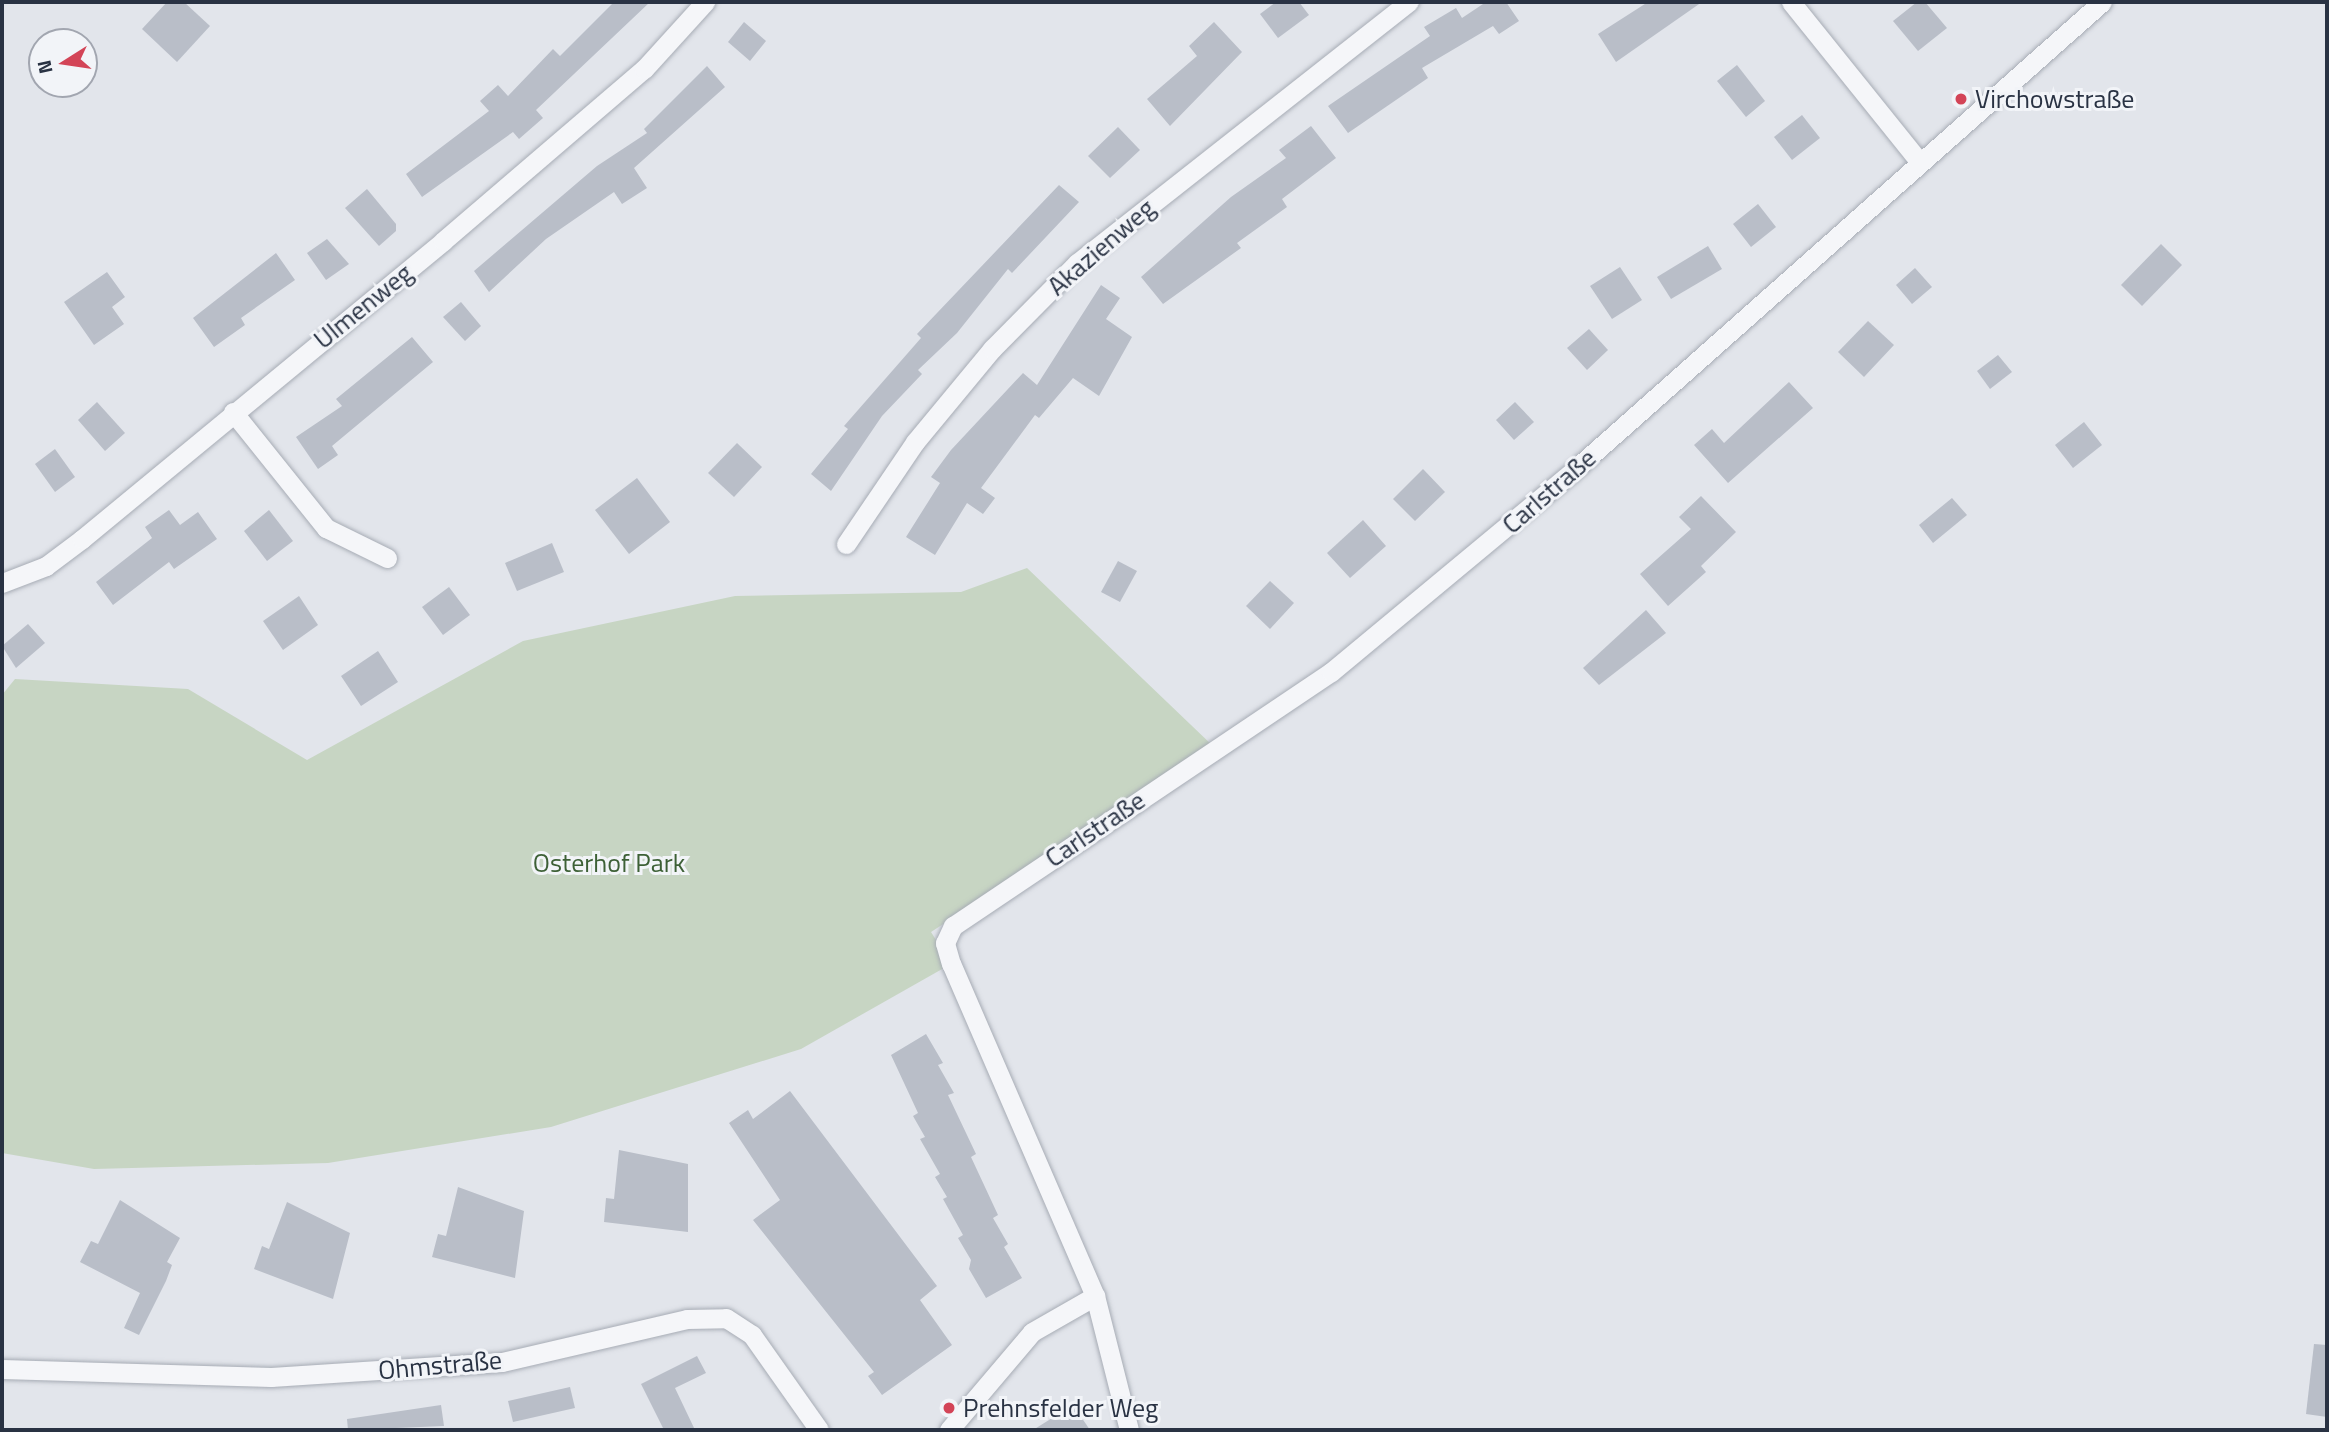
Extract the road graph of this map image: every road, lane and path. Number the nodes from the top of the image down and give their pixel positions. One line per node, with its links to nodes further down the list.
1 (705, 2): 6 (street, Ulmenweg)
2 (1409, 2): 7 (street, Akazienweg)
3 (1791, 2): 5 (street)
4 (2102, 2): 5 (street, Carlstraße)
5 (1919, 161): 10 (street, Carlstraße)
6 (233, 412): 8 (street); 9 (street, Ulmenweg)
7 (846, 544)
8 (387, 558)
9 (2, 583)
10 (1095, 1296): 13 (street); 14 (street)
11 (2, 1369): 12 (street, Ohmstraße)
12 (819, 1430)
13 (949, 1430)
14 (1129, 1430)

